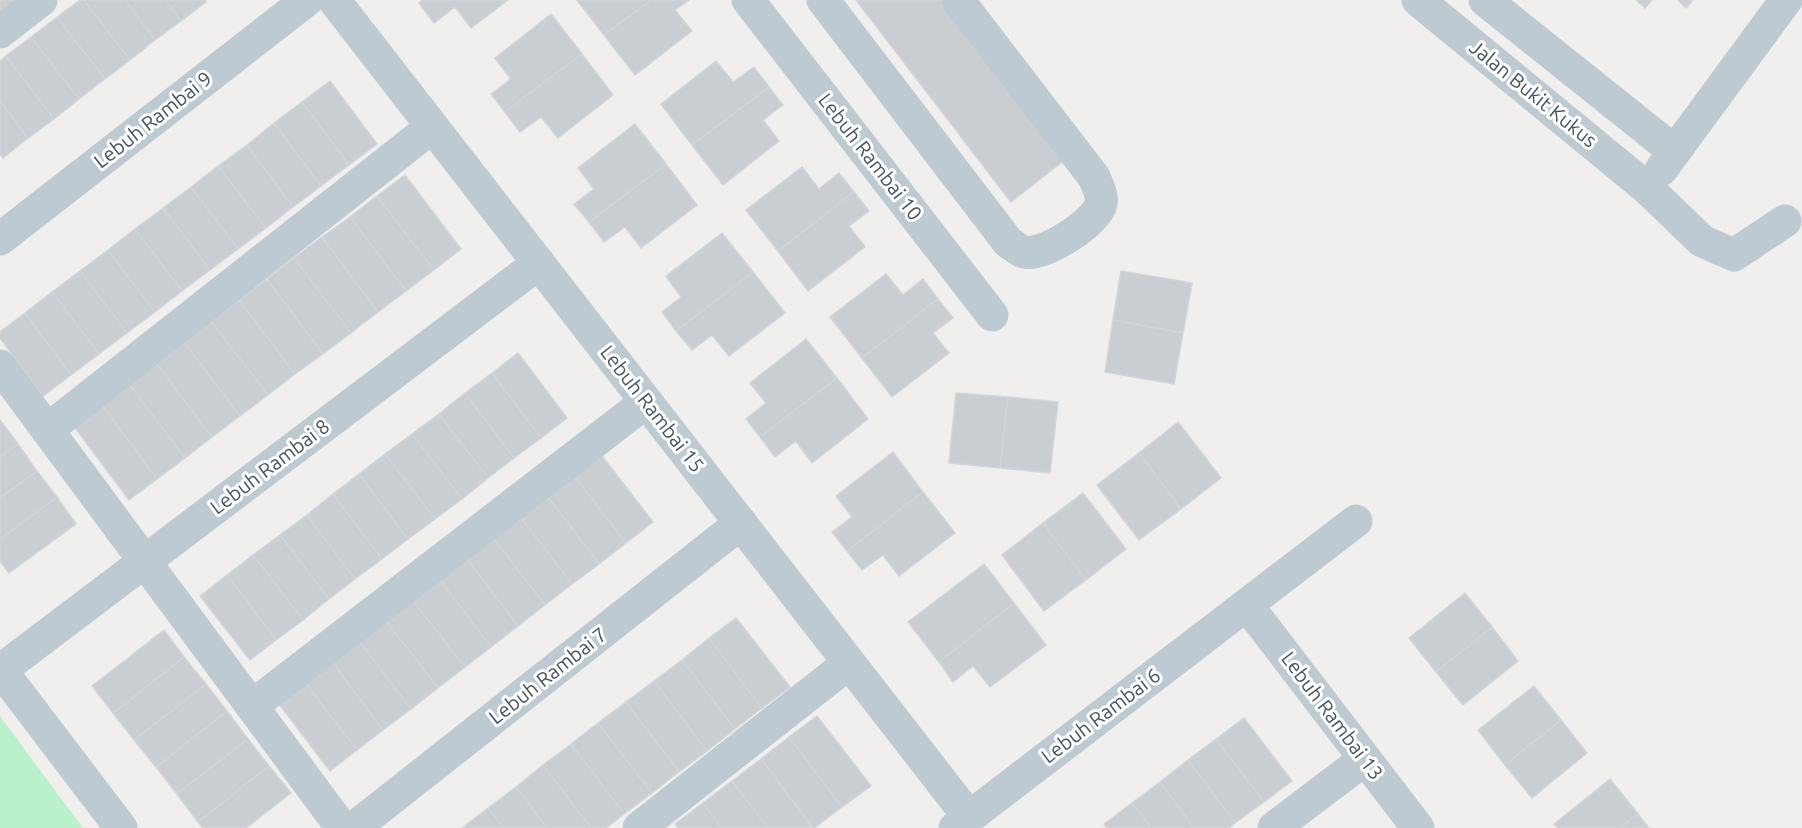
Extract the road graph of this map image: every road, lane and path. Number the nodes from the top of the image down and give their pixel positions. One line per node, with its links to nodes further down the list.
1 (41, 0): 10 (street)
2 (307, 0): 15 (street, Lebuh Rambai 9)
3 (334, 0): 11 (street, Lebuh Rambai 15)
4 (748, 0): 17 (street, Lebuh Rambai 10)
5 (823, 0): 6 (street)
6 (958, 0)
7 (1418, 0): 13 (street, Jalan Bukit Kukus)
8 (1485, 0): 12 (street)
9 (1786, 0): 12 (street)
10 (0, 32)
11 (432, 127): 16 (street, Lebuh Rambai 15); 20 (street)
12 (1674, 151): 13 (street)
13 (1648, 189): 14 (street, Jalan Bukit Kukus)
14 (1785, 221)
15 (0, 239)
16 (539, 263): 19 (street, Lebuh Rambai 15); 23 (street, Lebuh Rambai 8)
17 (992, 315)
18 (0, 366): 20 (street)
19 (646, 402): 22 (street, Lebuh Rambai 15); 27 (street)
20 (47, 430): 23 (street)
21 (1356, 522): 24 (street, Lebuh Rambai 6)
22 (741, 524): 25 (street, Lebuh Rambai 15); 32 (street, Lebuh Rambai 7)
23 (145, 561): 26 (street, Lebuh Rambai 8); 27 (street)
24 (1247, 605): 28 (street, Lebuh Rambai 13); 29 (street, Lebuh Rambai 6)
25 (849, 663): 29 (street, Lebuh Rambai 15); 33 (street)
26 (0, 670): 30 (street)
27 (252, 706): 31 (street)
28 (1365, 759): 34 (street); 35 (street, Lebuh Rambai 13)
29 (962, 822)
30 (121, 828)
31 (342, 828)
32 (354, 828)
33 (639, 828)
34 (1274, 828)
35 (1418, 828)

